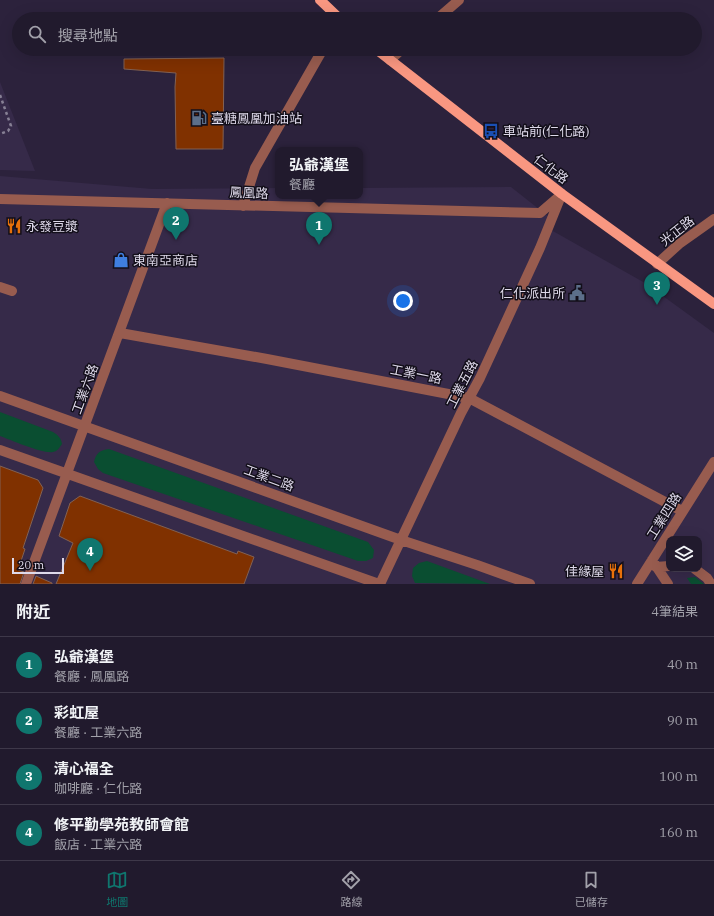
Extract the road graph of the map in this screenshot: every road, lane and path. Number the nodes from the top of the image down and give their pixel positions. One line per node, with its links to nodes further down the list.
1 (320, 0): 3 (main road)
2 (460, 0): 4 (street)
3 (333, 12)
4 (445, 12)
5 (319, 56): 14 (street)
6 (385, 56): 8 (main road, 仁化路)
7 (394, 56): 8 (street)
8 (390, 60): 11 (main road, 仁化路)
9 (0, 95): 10 (path)
10 (0, 134)
11 (562, 194): 14 (street, 鳳凰路); 16 (main road, 仁化路); 22 (street, 工業五路)
12 (0, 199): 13 (street, 鳳凰路)
13 (166, 203): 14 (street, 鳳凰路); 20 (street, 工業六路)
14 (243, 206)
15 (714, 219): 16 (street, 光正路)
16 (657, 264): 19 (main road, 仁化路)
17 (0, 287): 18 (street)
18 (12, 291)
19 (714, 304)
20 (120, 333): 22 (street, 工業一路); 23 (street, 工業六路)
21 (0, 396): 23 (street, 工業二路)
22 (469, 398): 27 (street, 工業一路); 28 (street, 工業五路)
23 (85, 426): 26 (street, 工業六路); 28 (street, 工業二路)
24 (0, 450): 26 (street)
25 (714, 462): 27 (street, 工業四路)
26 (67, 474): 32 (street, 工業六路); 33 (street)
27 (682, 511): 29 (street, 工業四路)
28 (401, 540): 33 (street, 工業五路); 34 (street, 工業二路)
29 (654, 564): 30 (street); 35 (street, 工業四路); 36 (street)
30 (666, 566)
31 (699, 572): 37 (street)
32 (26, 584)
33 (379, 584)
34 (530, 584)
35 (637, 584)
36 (668, 584)
37 (711, 584)

